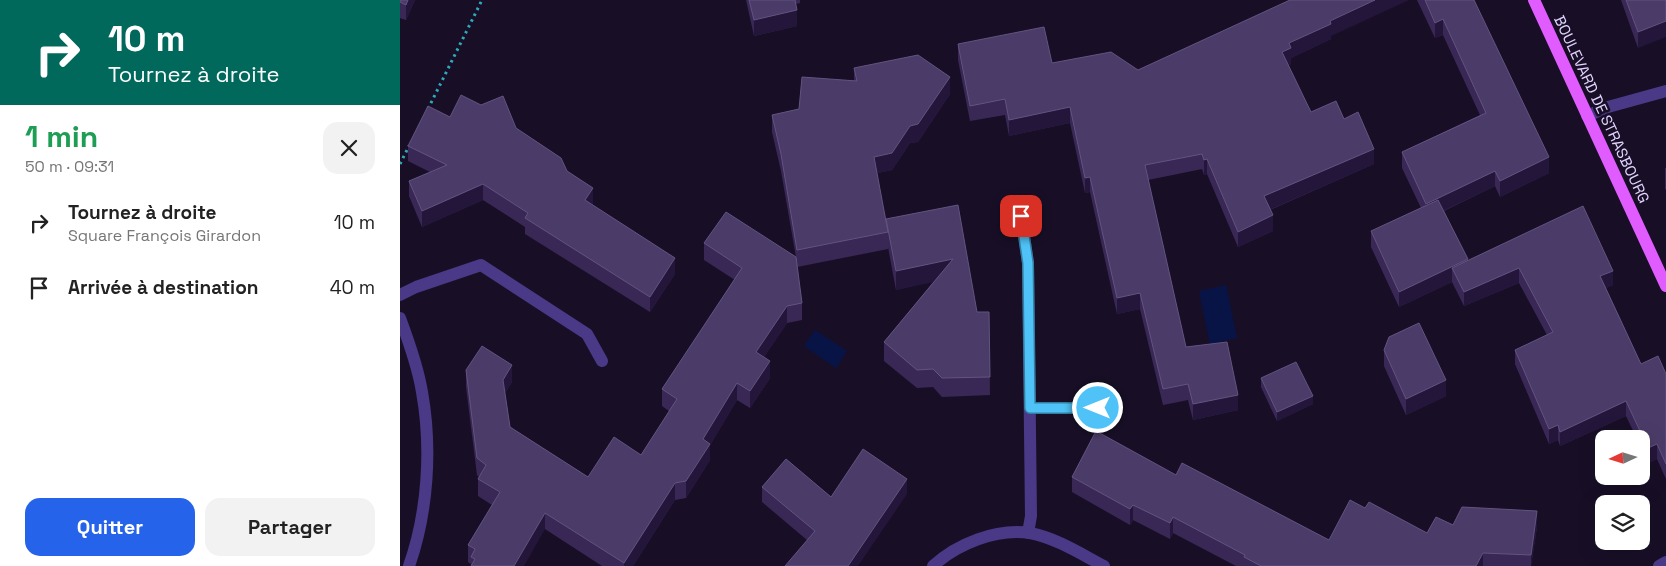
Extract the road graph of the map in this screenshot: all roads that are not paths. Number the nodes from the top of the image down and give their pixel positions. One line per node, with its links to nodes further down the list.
1 (1534, 0): 3 (main road, BOULEVARD DE STRASBOURG)
2 (1666, 91): 3 (street)
3 (1588, 116): 5 (main road, BOULEVARD DE STRASBOURG)
4 (1021, 216): 9 (street)
5 (1666, 286)
6 (400, 295): 8 (street)
7 (400, 318): 13 (street)
8 (602, 361)
9 (1030, 408): 10 (street); 11 (street)
10 (1115, 408)
11 (1028, 533): 14 (street); 15 (street)
12 (1666, 562): 16 (street)
13 (409, 566)
14 (933, 566)
15 (1104, 566)
16 (1659, 566)

